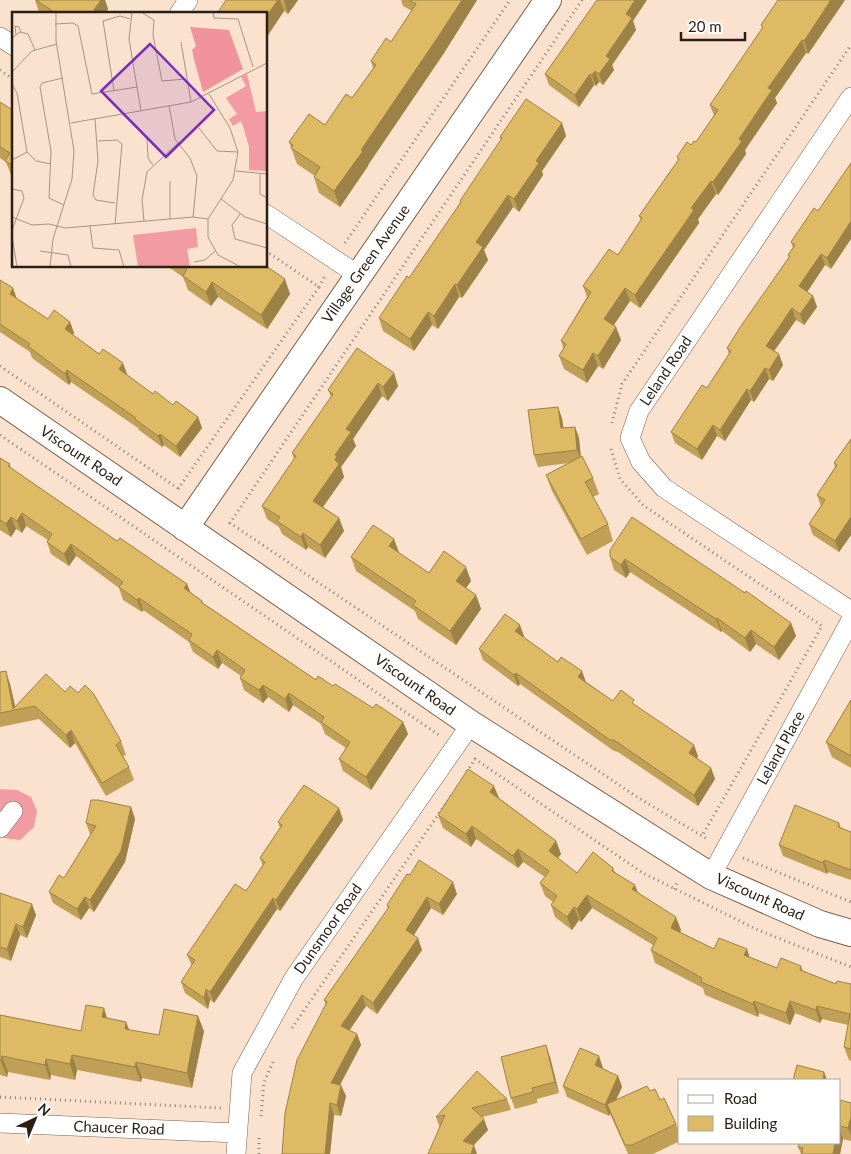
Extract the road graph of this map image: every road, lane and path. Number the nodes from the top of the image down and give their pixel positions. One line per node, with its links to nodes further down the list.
1 (188, 0): 5 (street)
2 (510, 0): 14 (path)
3 (548, 0): 15 (street, Village Green Avenue)
4 (582, 0): 21 (path)
5 (180, 12)
6 (0, 37): 7 (street)
7 (12, 45)
8 (851, 45): 19 (path)
9 (0, 70): 10 (path)
10 (12, 79)
11 (851, 97): 25 (street, Leland Road)
12 (268, 215): 14 (street)
13 (268, 252): 16 (path)
14 (334, 259): 15 (street); 16 (path)
15 (358, 275): 24 (street, Village Green Avenue)
16 (319, 287): 22 (path)
17 (0, 366): 22 (path)
18 (0, 400): 24 (street, Viscount Road)
19 (612, 428)
20 (0, 434): 28 (path)
21 (611, 446)
22 (178, 489): 23 (path)
23 (184, 492)
24 (185, 528): 27 (street, Viscount Road)
25 (851, 611)
26 (851, 620): 34 (street, Leland Place)
27 (471, 724): 34 (street, Viscount Road); 45 (street, Dunsmoor Road)
28 (437, 734)
29 (464, 776): 37 (path)
30 (453, 793): 38 (path)
31 (12, 811): 32 (street)
32 (0, 828)
33 (740, 856): 35 (path)
34 (711, 876): 36 (street, Viscount Road)
35 (851, 902)
36 (851, 933)
37 (851, 967)
38 (291, 1029)
39 (275, 1059): 43 (path)
40 (0, 1097): 41 (path)
41 (222, 1108)
42 (0, 1123): 45 (street, Chaucer Road)
43 (260, 1124)
44 (260, 1132): 47 (path)
45 (237, 1133): 46 (street, Dunsmoor Road)
46 (236, 1154)
47 (259, 1154)

